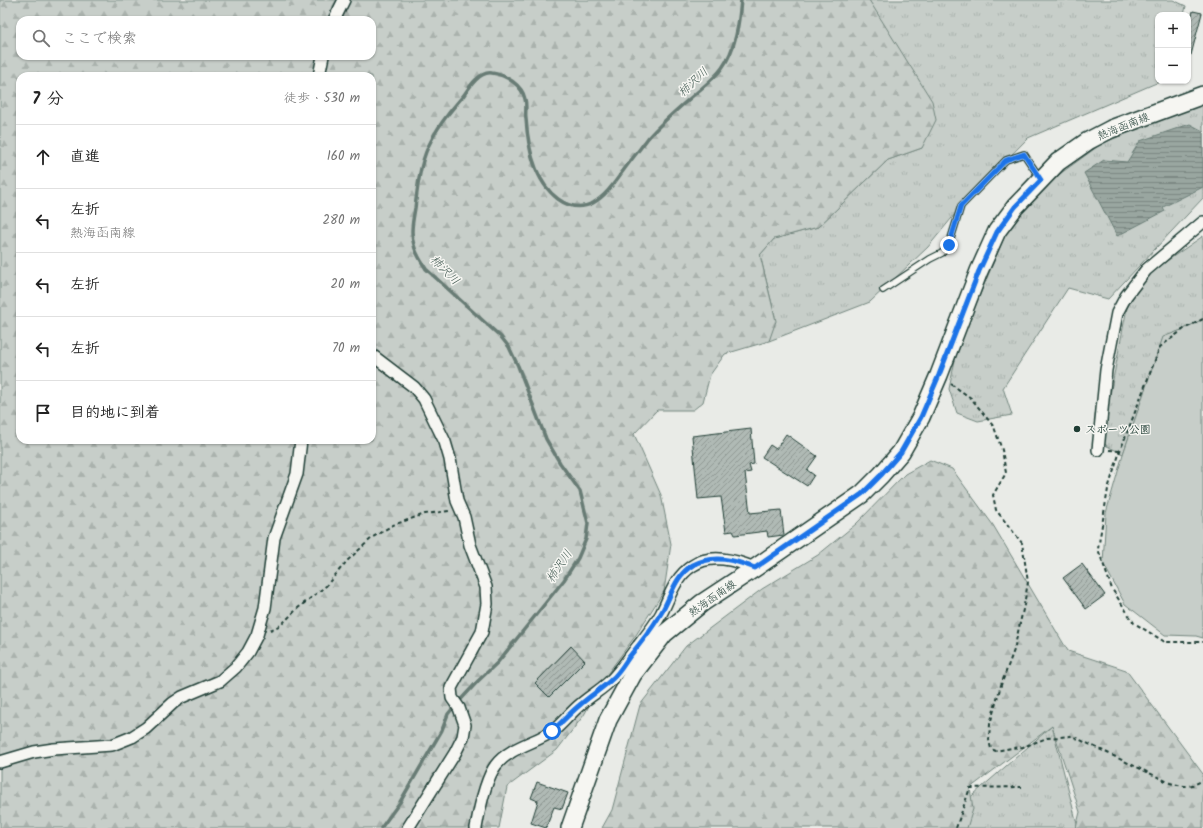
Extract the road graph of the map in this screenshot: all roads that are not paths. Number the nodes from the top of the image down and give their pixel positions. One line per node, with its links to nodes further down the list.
1 (344, 0): 2 (street)
2 (336, 16)
3 (322, 60): 4 (street)
4 (320, 72)
5 (1203, 95): 6 (main road, 熱海函南線)
6 (1041, 180): 8 (lane); 12 (main road, 熱海函南線)
7 (1203, 222): 11 (street)
8 (883, 290)
9 (376, 358): 14 (street)
10 (301, 444): 13 (street)
11 (1098, 450)
12 (755, 568): 15 (street); 16 (main road, 熱海函南線)
13 (0, 762)
14 (408, 828)
15 (476, 828)
16 (570, 828)

